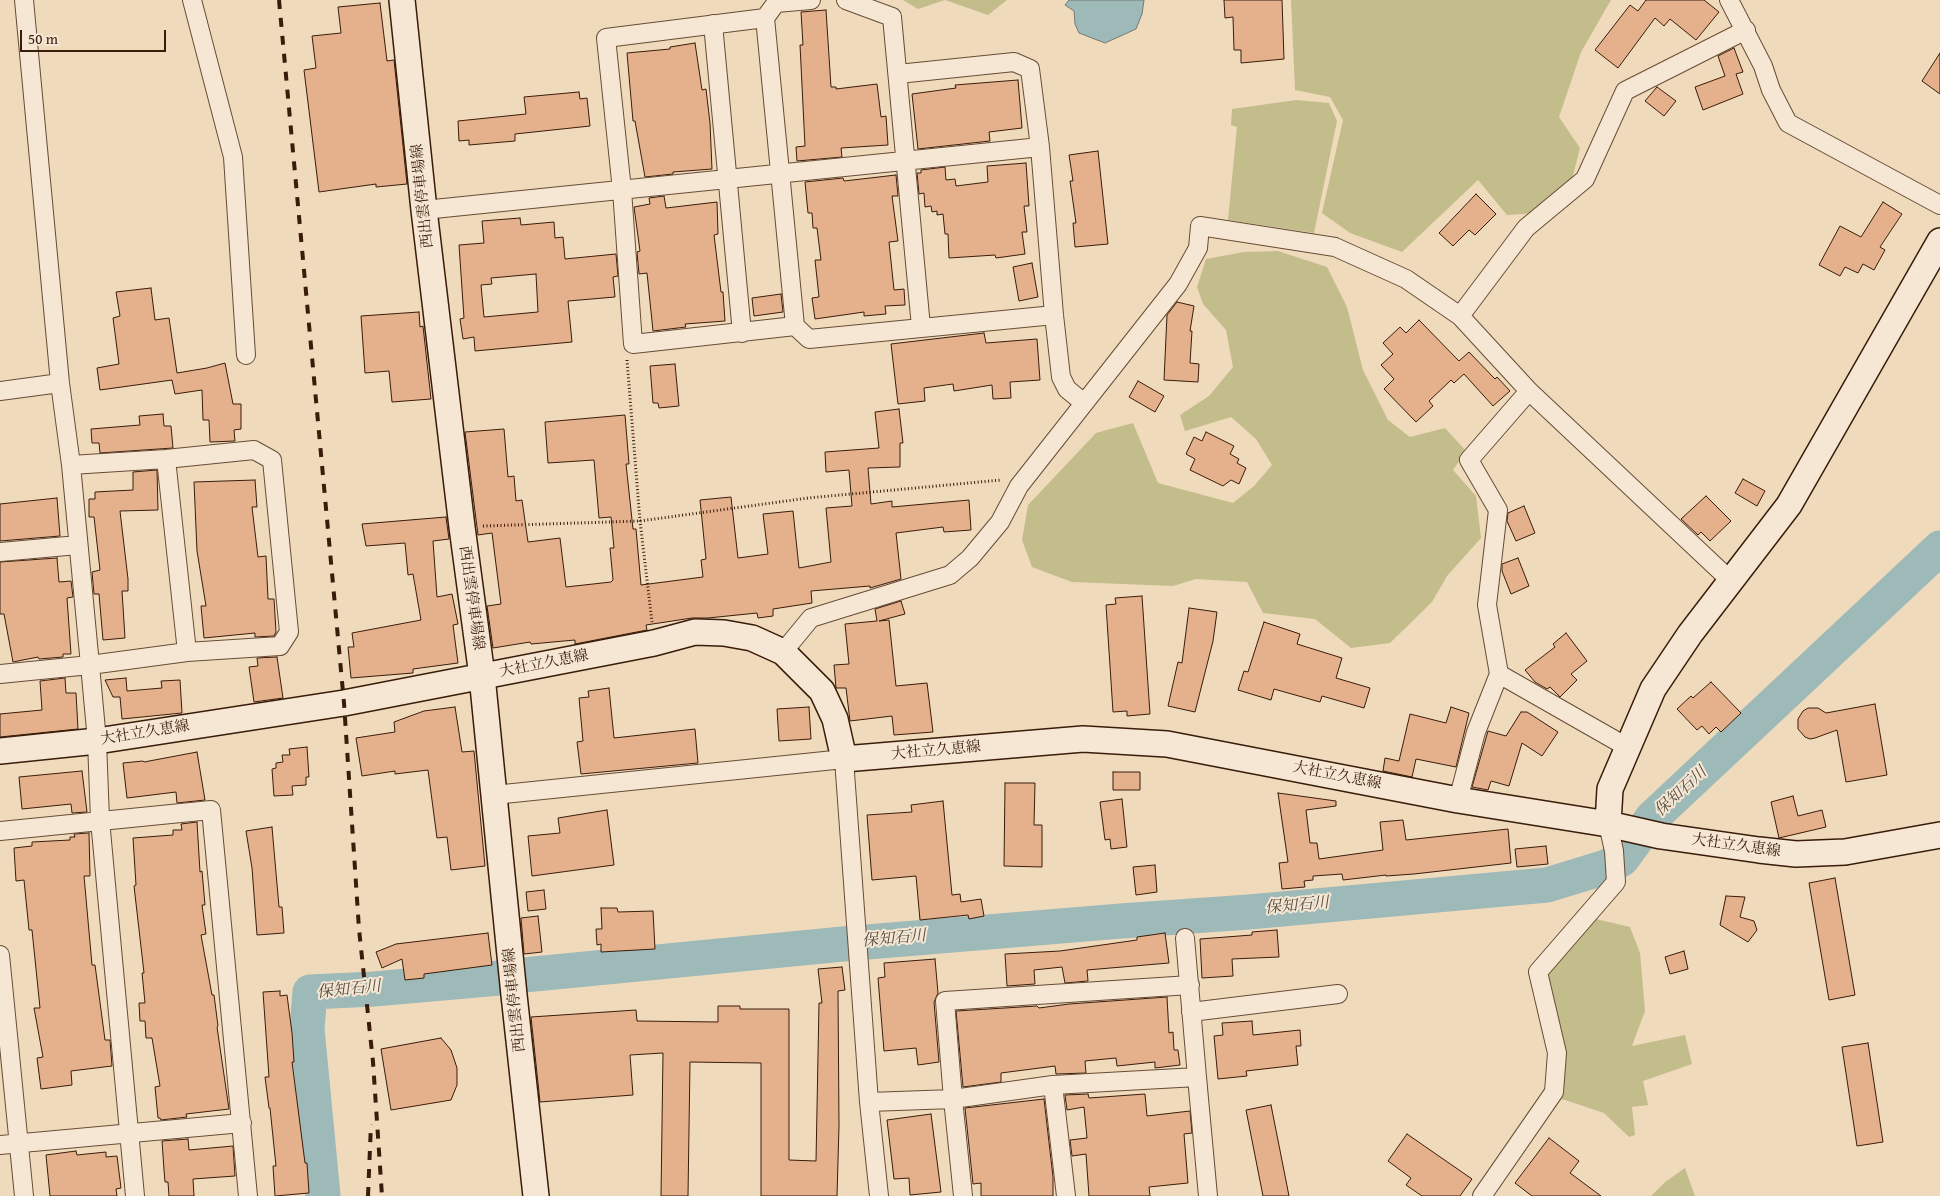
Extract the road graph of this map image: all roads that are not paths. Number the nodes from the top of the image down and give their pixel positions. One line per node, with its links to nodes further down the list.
1 (24, 0): 25 (street)
2 (192, 0): 24 (street)
3 (402, 0): 17 (main road, 西出雲停車場線)
4 (811, 0): 7 (street)
5 (846, 0): 10 (street)
6 (1729, 0): 9 (street)
7 (765, 18): 8 (street); 13 (street)
8 (713, 24): 14 (street); 15 (street)
9 (1746, 30): 16 (street); 20 (street)
10 (898, 74): 11 (street); 12 (street)
11 (1040, 147): 12 (street); 19 (street)
12 (906, 160): 13 (street); 22 (street)
13 (780, 174): 14 (street); 21 (street)
14 (727, 179): 15 (street); 23 (street)
15 (622, 190): 17 (street); 23 (street)
16 (1940, 205)
17 (424, 210): 39 (main road, 西出雲停車場線)
18 (1940, 241): 33 (main road)
19 (1054, 315): 22 (street); 28 (street)
20 (1460, 316): 27 (street); 28 (street)
21 (795, 326): 22 (street); 23 (street)
22 (922, 327)
23 (742, 333)
24 (246, 355)
25 (60, 384): 26 (street); 30 (street)
26 (0, 391)
27 (1529, 391): 33 (street); 38 (street)
28 (1084, 403): 35 (street)
29 (166, 459): 30 (street); 34 (street); 34 (street)
30 (71, 465): 31 (street)
31 (78, 545): 32 (street); 36 (street)
32 (0, 552)
33 (1731, 581): 41 (main road)
34 (187, 652): 36 (street)
35 (783, 652): 39 (main road, 大社立久恵線); 43 (main road, 大社立久恵線)
36 (90, 665): 37 (street); 40 (street)
37 (0, 674)
38 (1499, 674): 41 (street); 45 (street)
39 (482, 676): 40 (main road, 大社立久恵線); 44 (main road, 西出雲停車場線)
40 (97, 741): 42 (main road, 大社立久恵線); 46 (street)
41 (1627, 747): 47 (main road)
42 (0, 751)
43 (844, 759): 44 (street); 45 (main road, 大社立久恵線); 58 (street)
44 (494, 795): 66 (main road, 西出雲停車場線)
45 (1458, 800): 47 (main road, 大社立久恵線)
46 (100, 820): 48 (street); 59 (street); 60 (street)
47 (1618, 827): 49 (main road, 大社立久恵線); 71 (street)
48 (0, 831)
49 (1940, 835)
50 (1185, 938): 52 (street)
51 (0, 955): 61 (street)
52 (1190, 985): 54 (street); 57 (street)
53 (1338, 994): 54 (street)
54 (1191, 1012): 55 (street)
55 (1197, 1077): 56 (street); 70 (street)
56 (1053, 1085): 57 (street); 69 (street)
57 (953, 1099): 58 (street); 68 (street)
58 (869, 1102): 67 (street)
59 (242, 1123): 60 (street); 65 (street)
60 (128, 1134): 61 (street); 64 (street)
61 (19, 1144): 62 (street); 63 (street)
62 (0, 1145)
63 (24, 1196)
64 (135, 1196)
65 (248, 1196)
66 (536, 1196)
67 (879, 1196)
68 (963, 1196)
69 (1066, 1196)
70 (1208, 1196)
71 (1482, 1196)

